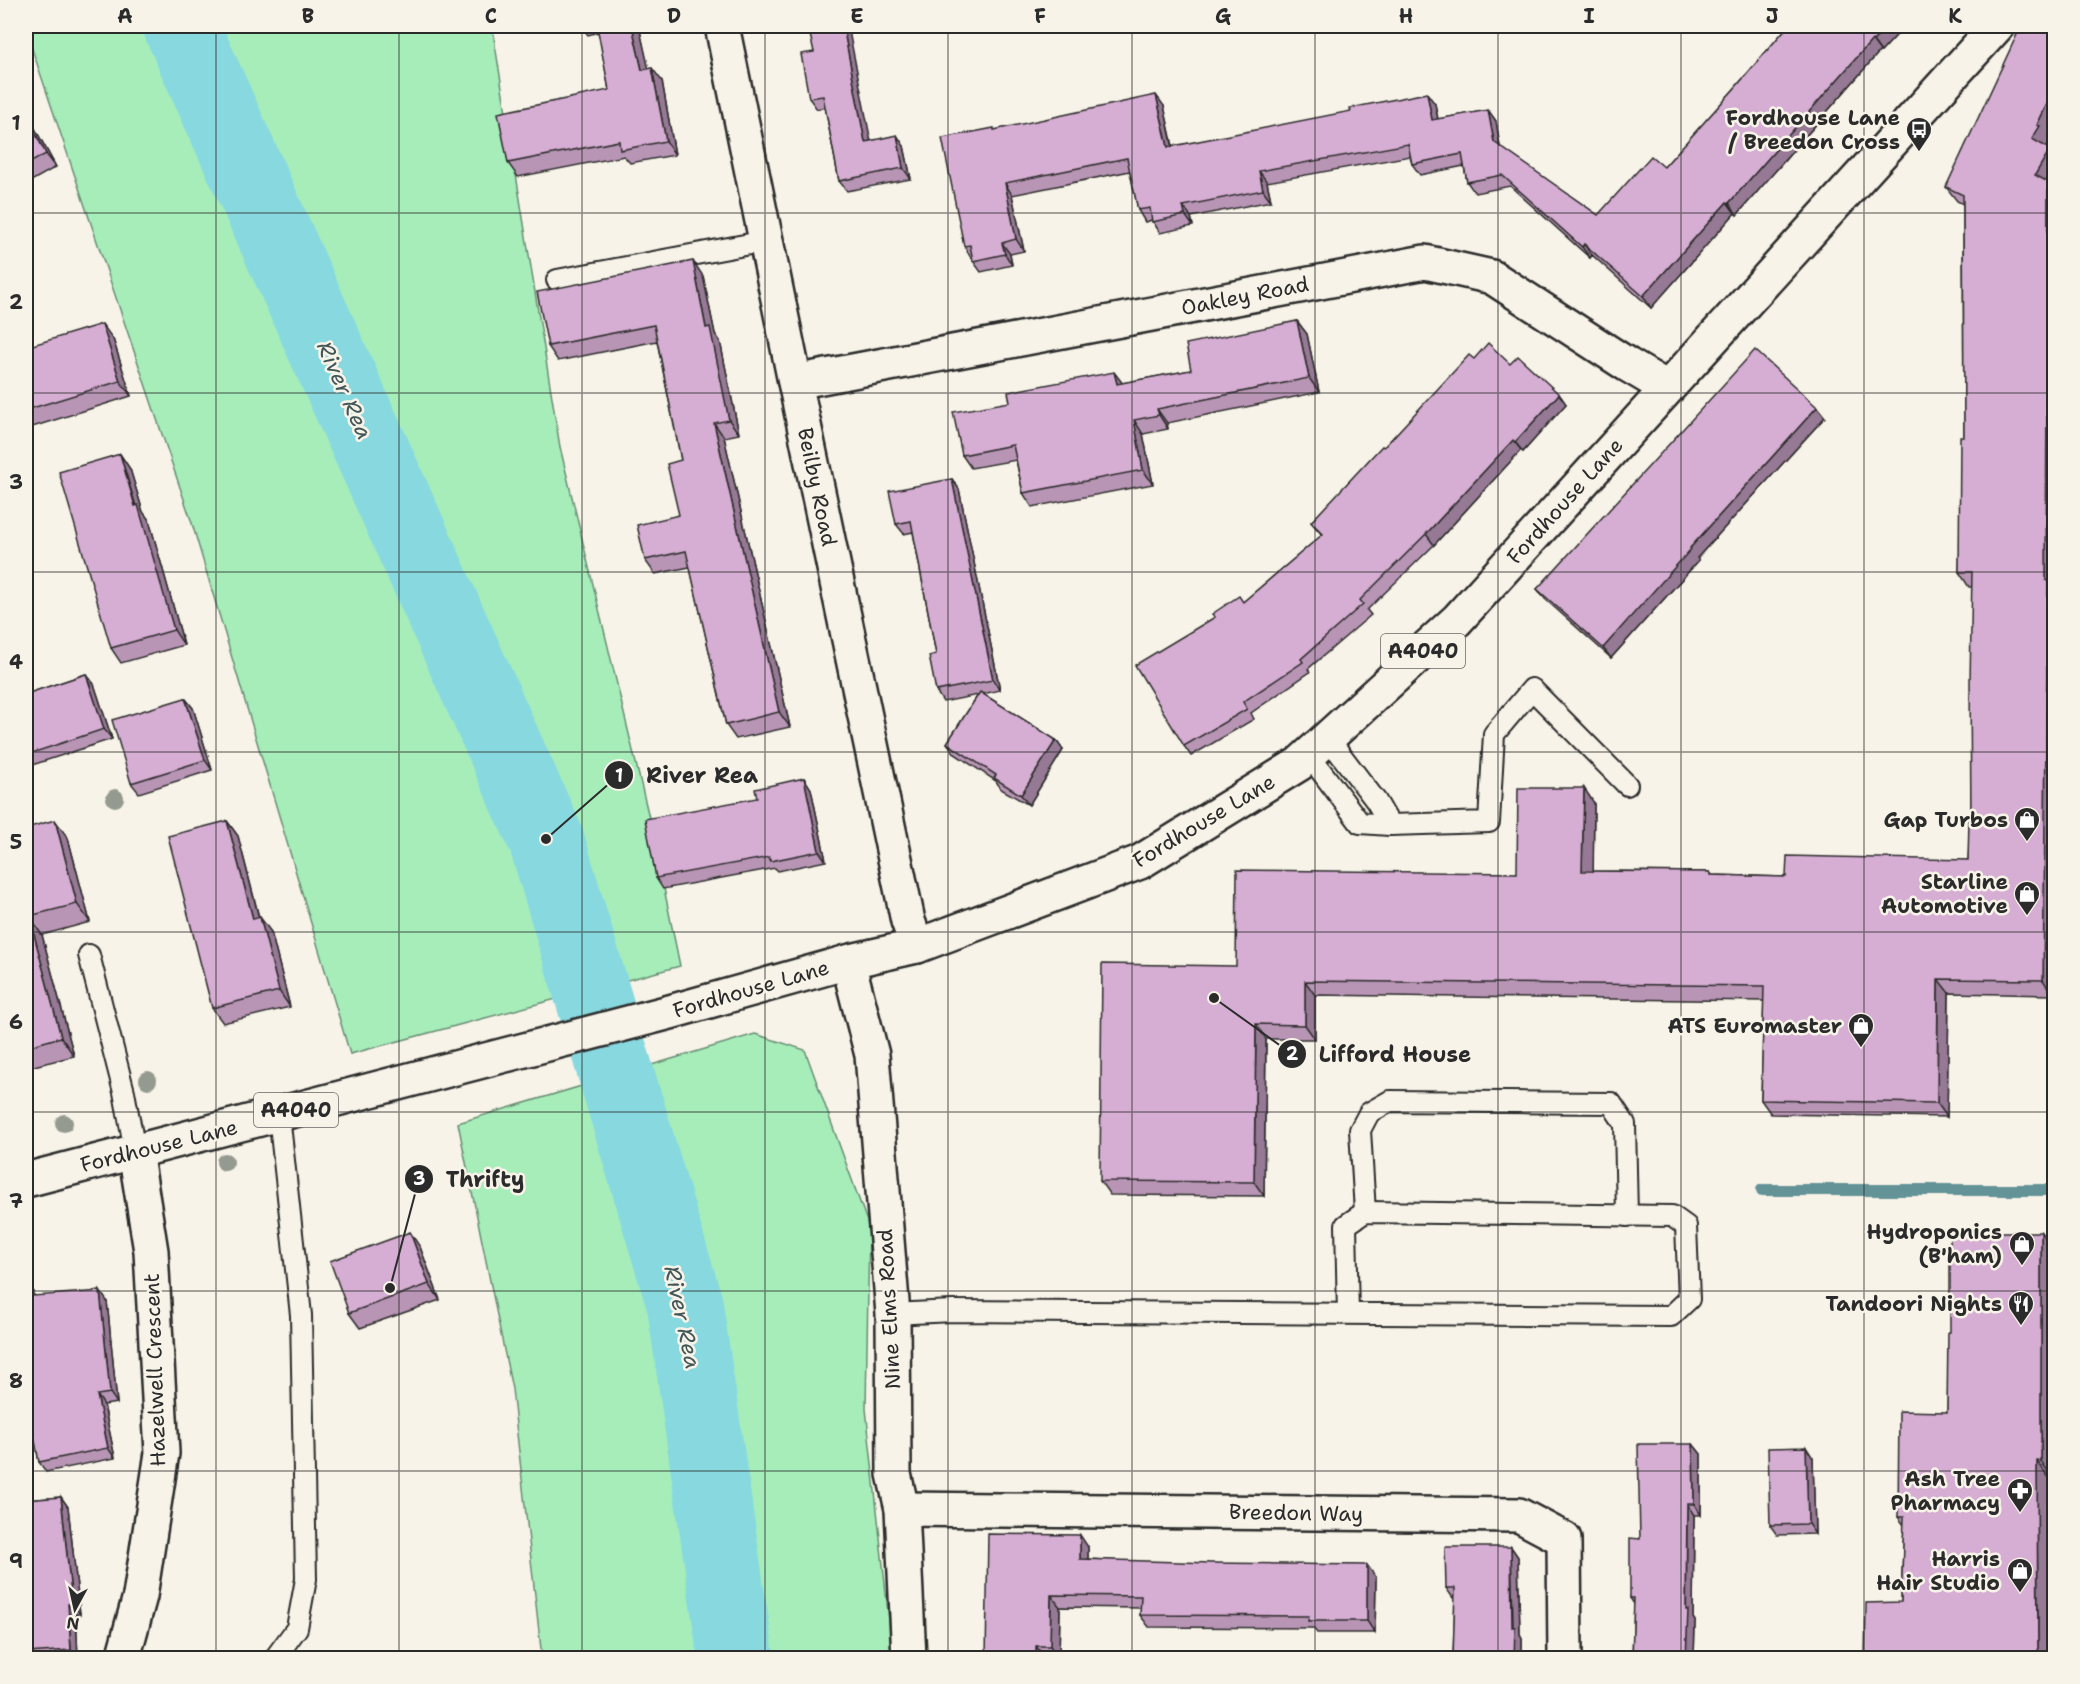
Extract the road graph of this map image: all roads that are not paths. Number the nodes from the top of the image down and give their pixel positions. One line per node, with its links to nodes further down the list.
1 (722, 26): 3 (street, Beilby Road)
2 (1997, 26): 6 (street, Fordhouse Lane / A4040)
3 (766, 241): 4 (lane); 5 (street, Beilby Road)
4 (557, 280)
5 (795, 382): 6 (street, Oakley Road); 9 (street, Beilby Road)
6 (1667, 388): 7 (street, Fordhouse Lane / A4040)
7 (1318, 746): 8 (lane); 9 (street, Fordhouse Lane / A4040)
8 (1627, 785)
9 (917, 946): 11 (street, Fordhouse Lane / A4040)
10 (90, 955): 13 (lane)
11 (848, 962): 12 (street, Fordhouse Lane / A4040); 17 (street, Nine Elms Road)
12 (279, 1115): 13 (street, Fordhouse Lane / A4040); 21 (lane)
13 (135, 1151): 14 (street, Fordhouse Lane / A4040); 20 (street, Hazelwell Crescent)
14 (26, 1180)
15 (1365, 1212): 16 (lane); 16 (lane); 18 (lane)
16 (1627, 1216): 18 (lane)
17 (893, 1314): 18 (lane); 19 (street, Nine Elms Road)
18 (1348, 1314)
19 (902, 1509): 22 (street, Nine Elms Road); 23 (street, Breedon Way)
20 (123, 1659)
21 (275, 1659)
22 (909, 1659)
23 (1565, 1659)

